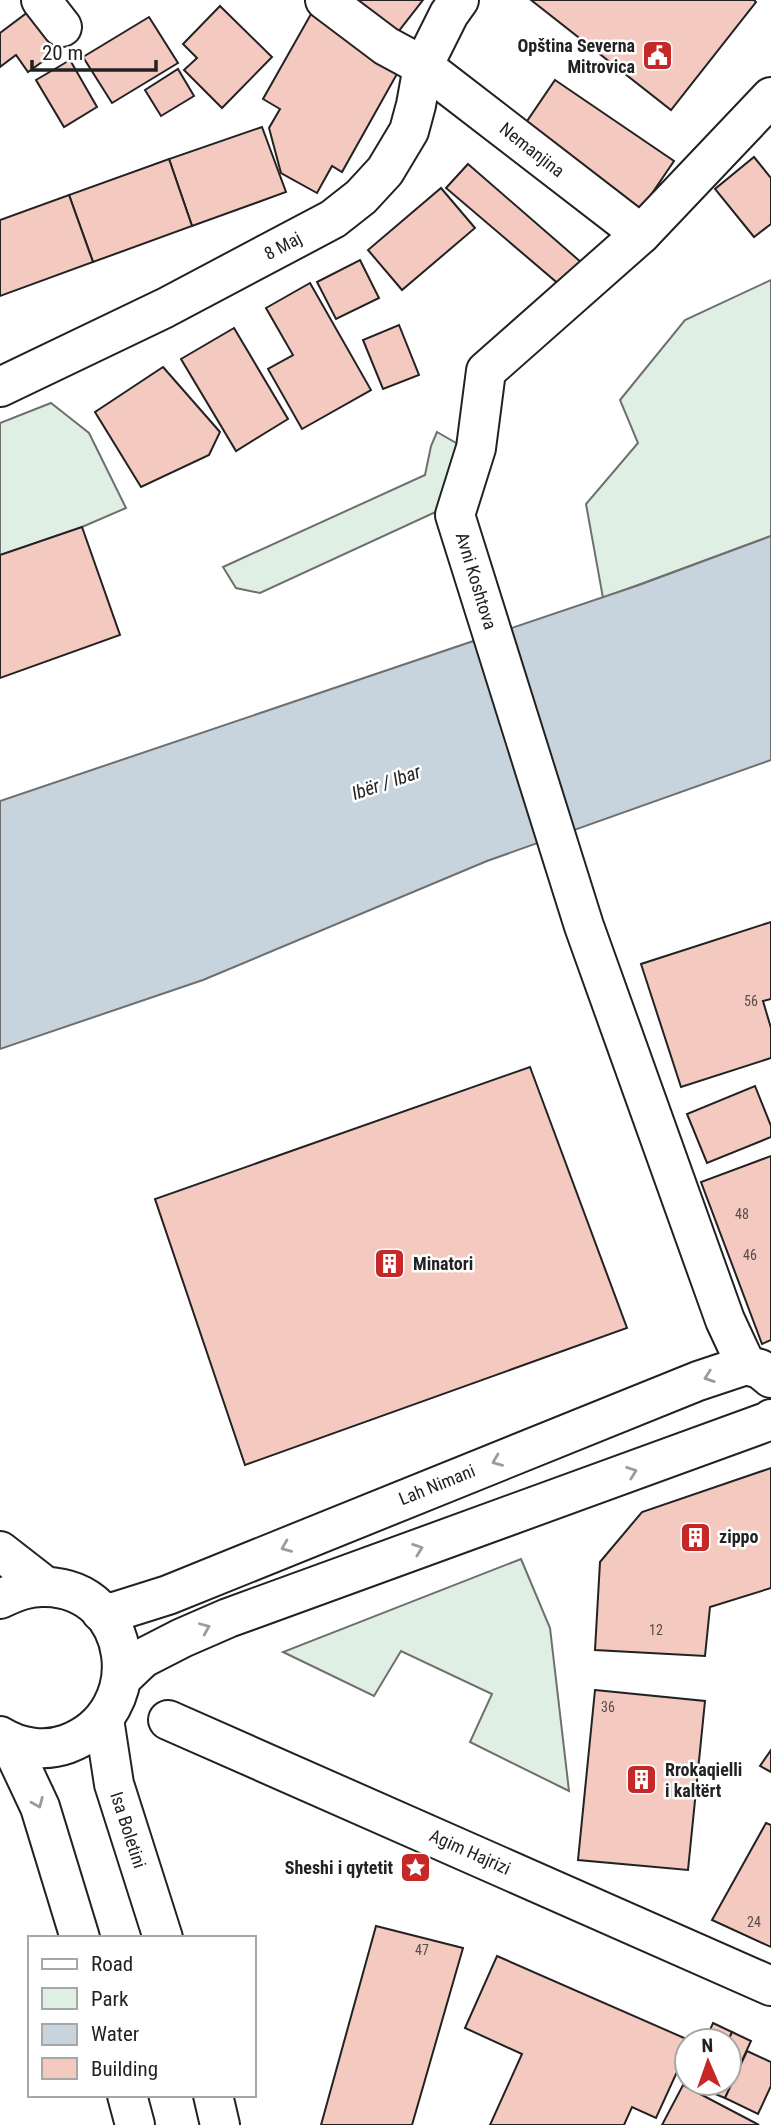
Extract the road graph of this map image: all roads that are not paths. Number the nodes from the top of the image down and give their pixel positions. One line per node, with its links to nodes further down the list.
1 (325, 0): 3 (street, Nemanjina)
2 (459, 0): 3 (street, 8 Maj)
3 (423, 66): 5 (street, Nemanjina); 6 (street, 8 Maj)
4 (771, 97): 5 (street, Avni Koshtova)
5 (641, 234): 7 (street, Avni Koshtova)
6 (0, 387)
7 (759, 1371): 12 (street, Lah Nimani, one-way to 12)
8 (771, 1419): 13 (street, one-way to 8)
9 (0, 1550): 10 (street)
10 (45, 1586): 11 (street); 12 (street)
11 (0, 1599)
12 (101, 1612): 13 (street)
13 (133, 1668): 14 (street)
14 (104, 1719): 16 (street); 18 (street, Isa Boletini)
15 (168, 1720): 19 (street, Agim Hajrizi)
16 (4, 1739): 17 (street, one-way to 17)
17 (79, 1936)
18 (162, 1936)
19 (771, 1986)
20 (128, 2097): 22 (street)
21 (213, 2097): 23 (street)
22 (135, 2125)
23 (220, 2125)

